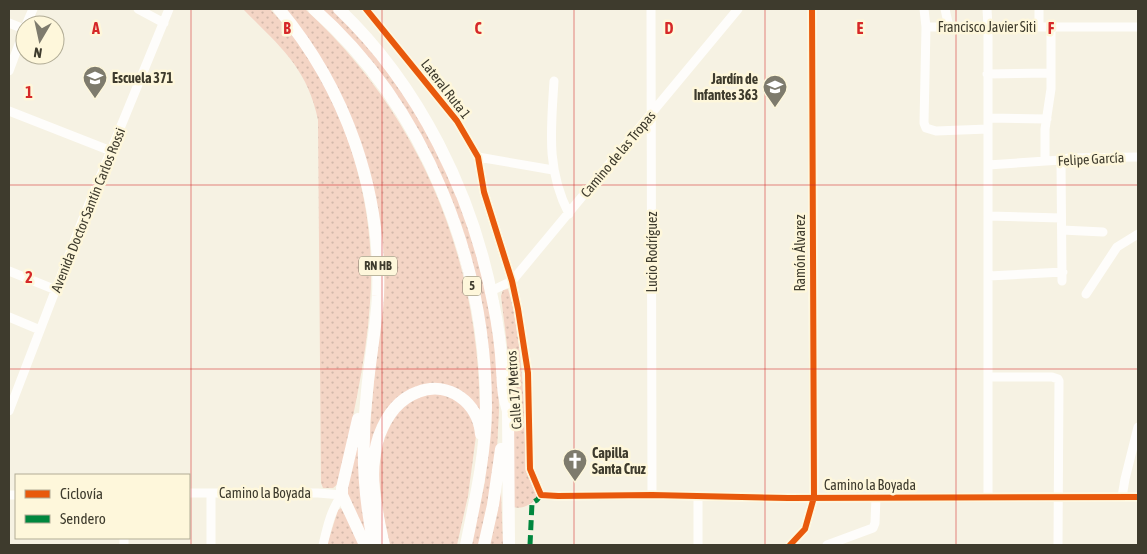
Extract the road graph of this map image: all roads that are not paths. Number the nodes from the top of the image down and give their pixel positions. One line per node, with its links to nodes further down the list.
1 (138, 9): 14 (street)
2 (170, 9): 14 (street, Avenida Doctor Santín Carlos Rossi)
3 (279, 9): 53 (highway, RN HB)
4 (314, 9): 57 (highway, 5)
5 (339, 9): 48 (highway)
6 (366, 9): 33 (street, Lateral Ruta 1)
7 (651, 9): 27 (street, Lucio Rodríguez)
8 (738, 9): 27 (street, Camino de las Tropas)
9 (812, 9): 65 (street, Ramón Álvarez)
10 (924, 9): 15 (street)
11 (945, 9): 16 (street)
12 (987, 9): 17 (street)
13 (1039, 9): 18 (street)
14 (164, 23): 31 (street, Avenida Doctor Santín Carlos Rossi)
15 (926, 26): 16 (street, Francisco Javier Siti); 30 (street)
16 (949, 27): 17 (street, Francisco Javier Siti)
17 (988, 27): 18 (street, Francisco Javier Siti); 24 (street)
18 (1039, 27): 19 (street, Francisco Javier Siti)
19 (1051, 27): 20 (street, Francisco Javier Siti); 23 (street)
20 (1138, 27)
21 (15, 54): 22 (street)
22 (9, 71)
23 (1050, 73): 24 (street); 29 (street)
24 (987, 74): 28 (street)
25 (554, 81): 37 (street)
26 (9, 111): 31 (street)
27 (652, 115): 38 (street, Camino de las Tropas); 62 (street, Lucio Rodríguez)
28 (988, 118): 29 (street); 30 (street)
29 (1047, 119): 35 (street)
30 (988, 129): 36 (street)
31 (111, 151): 47 (street, Avenida Doctor Santín Carlos Rossi)
32 (1138, 156): 34 (street, Felipe García)
33 (478, 157): 37 (street); 46 (street, Lateral Ruta 1)
34 (1062, 160): 35 (street, Felipe García); 40 (street)
35 (1045, 161): 36 (street, Felipe García)
36 (988, 164): 39 (street)
37 (553, 170): 38 (street)
38 (568, 214): 46 (street, Camino de las Tropas)
39 (988, 216): 40 (street); 45 (street)
40 (1061, 218): 41 (street)
41 (1062, 230): 42 (street); 45 (street)
42 (1103, 232)
43 (1138, 234): 49 (street)
44 (9, 271): 47 (street)
45 (989, 276): 52 (street)
46 (512, 282): 48 (street, Camino de las Tropas); 61 (street, Calle 17 Metros)
47 (56, 290): 51 (street, Avenida Doctor Santín Carlos Rossi)
48 (491, 291): 54 (highway)
49 (1086, 294)
50 (9, 317): 51 (street)
51 (40, 330): 55 (street, Avenida Doctor Santín Carlos Rossi)
52 (988, 377): 67 (street); 68 (street)
53 (366, 390): 60 (highway); 73 (highway, RN HB)
54 (503, 395): 76 (highway); 77 (highway)
55 (9, 411)
56 (1138, 427): 64 (street)
57 (481, 455): 74 (highway); 75 (highway, 5)
58 (190, 493): 59 (street, Camino la Boyada)
59 (211, 493): 60 (street, Camino la Boyada); 70 (street)
60 (342, 495): 71 (street); 72 (highway)
61 (542, 495): 62 (street, Camino la Boyada)
62 (652, 495): 63 (street, Camino la Boyada)
63 (698, 496): 65 (street, Camino la Boyada); 78 (street)
64 (1122, 496): 68 (street, Camino la Boyada); 69 (street, Camino la Boyada)
65 (814, 497): 66 (street, Camino la Boyada); 79 (street, Ramón Álvarez)
66 (876, 497): 67 (street, Camino la Boyada); 80 (street)
67 (988, 497): 68 (street, Camino la Boyada)
68 (1059, 497): 81 (street)
69 (1138, 497)
70 (211, 545)
71 (323, 545)
72 (364, 545)
73 (374, 545)
74 (384, 545)
75 (466, 545)
76 (484, 545)
77 (509, 545)
78 (698, 545)
79 (790, 545)
80 (827, 545)
81 (1058, 545)

